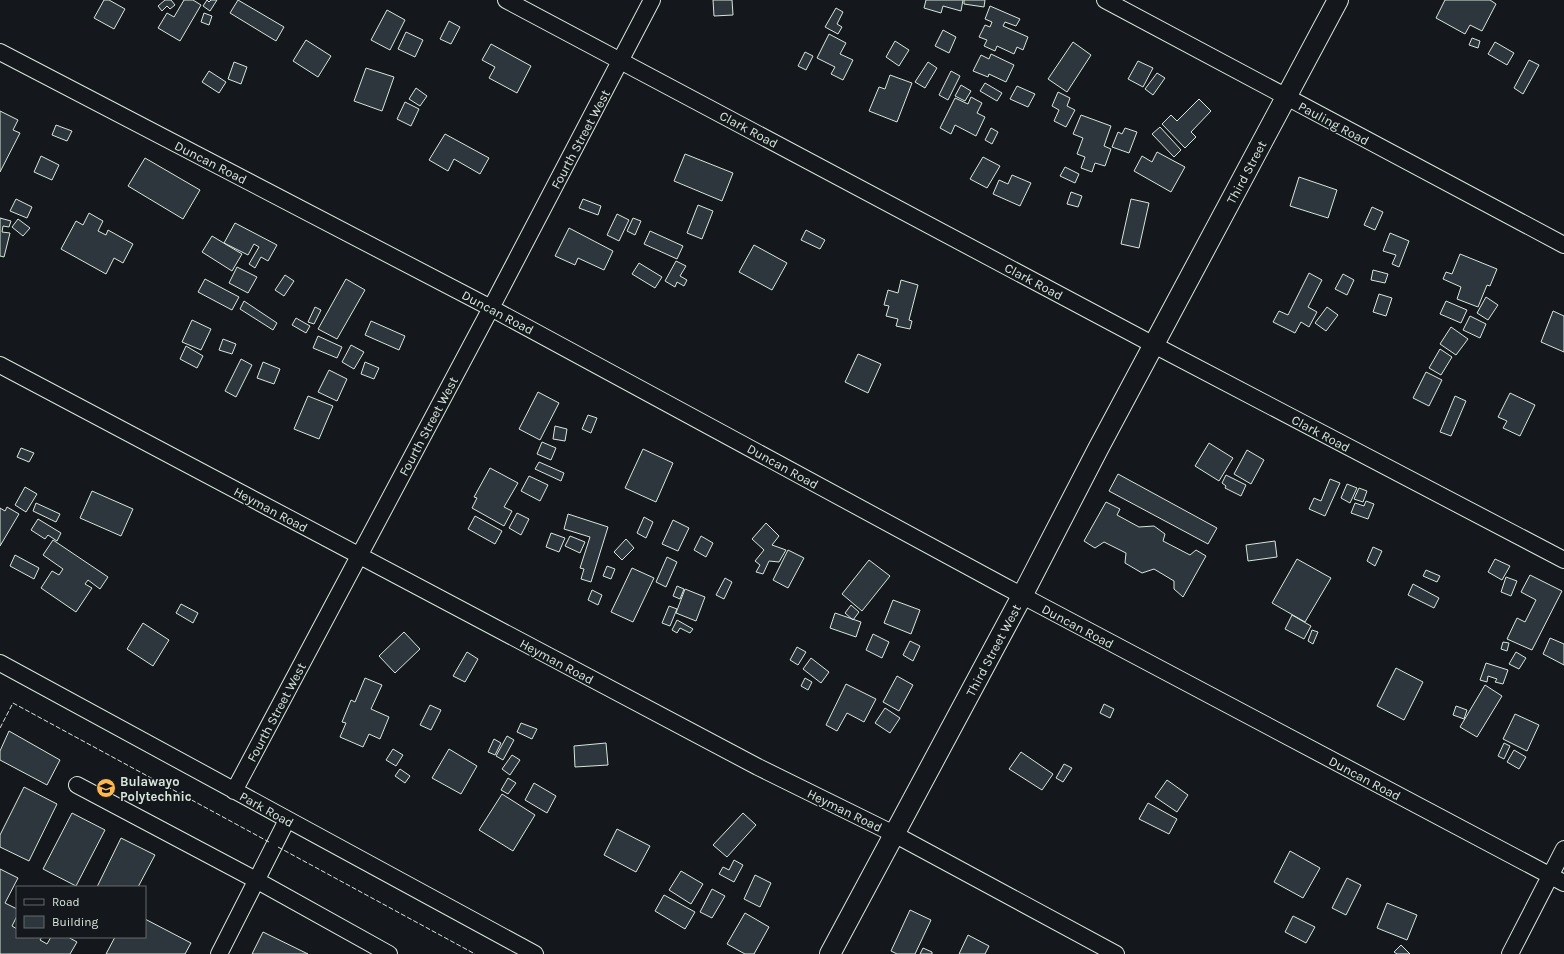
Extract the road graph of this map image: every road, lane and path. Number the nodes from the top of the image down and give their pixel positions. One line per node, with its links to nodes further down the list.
1 (506, 0): 6 (street, Clark Road)
2 (652, 0): 6 (street, Fourth Street West)
3 (1105, 0): 7 (street, Pauling Road)
4 (1338, 0): 7 (main road, Third Street)
5 (0, 52): 9 (street, Duncan Road)
6 (621, 60): 9 (street, Fourth Street West); 10 (street, Clark Road)
7 (1286, 98): 8 (street, Pauling Road); 10 (main road, Third Street)
8 (1564, 245)
9 (491, 308): 12 (street, Fourth Street West); 14 (street, Duncan Road)
10 (1154, 345): 13 (street, Clark Road); 14 (main road, Third Street West)
11 (0, 365): 12 (street, Heyman Road)
12 (359, 556): 17 (street, Fourth Street West); 19 (street, Heyman Road)
13 (1564, 560)
14 (1022, 596): 19 (main road, Third Street West); 21 (street, Duncan Road)
15 (0, 664): 17 (street, Park Road)
16 (77, 785): 22 (street)
17 (234, 791): 18 (street, Park Road)
18 (287, 820): 22 (street); 26 (street, Park Road)
19 (894, 834): 27 (main road, Third Street West); 28 (street, Heyman Road)
20 (1564, 849): 21 (street)
21 (1550, 876): 23 (street, Duncan Road); 29 (street)
22 (256, 880): 24 (street); 25 (street)
23 (1564, 883)
24 (219, 954)
25 (389, 954)
26 (535, 954)
27 (830, 954)
28 (1116, 954)
29 (1510, 954)

